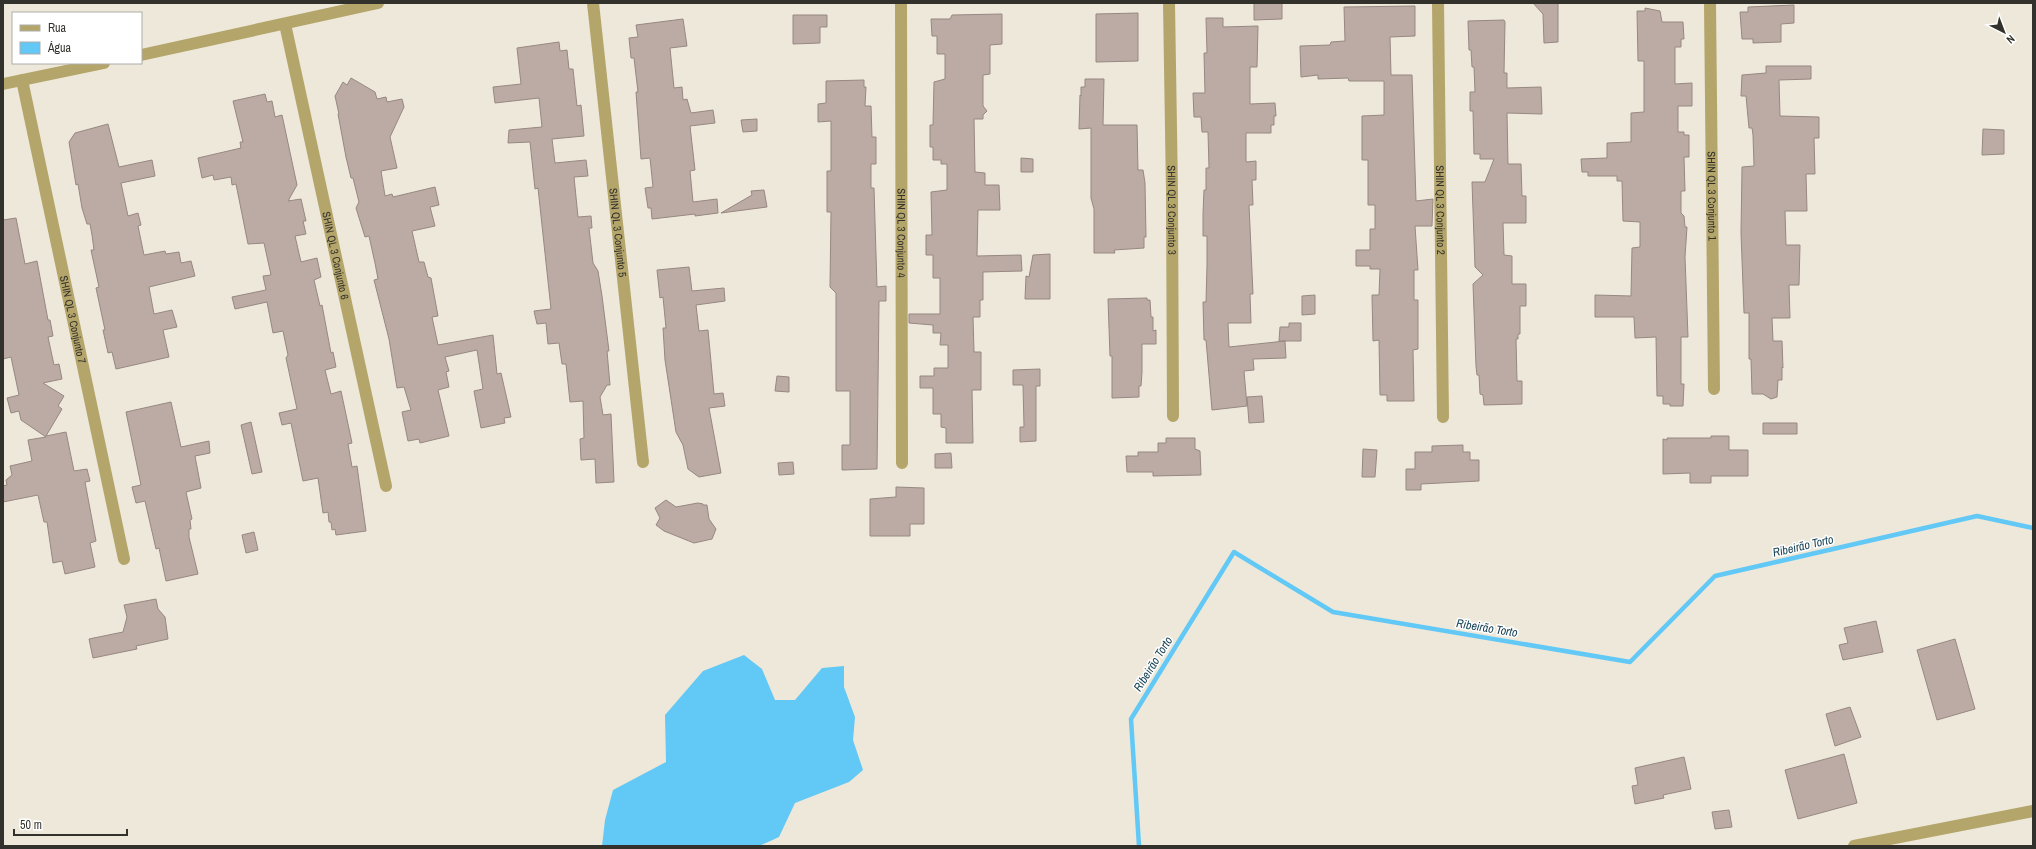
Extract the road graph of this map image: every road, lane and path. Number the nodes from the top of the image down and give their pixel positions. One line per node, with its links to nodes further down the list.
1 (378, 3): 7 (street)
2 (593, 3): 15 (street, SHIN QL 3 Conjunto 5)
3 (901, 3): 16 (street, SHIN QL 3 Conjunto 4)
4 (1169, 3): 13 (street, SHIN QL 3 Conjunto 3)
5 (1438, 3): 14 (street, SHIN QL 3 Conjunto 2)
6 (1710, 3): 12 (street, SHIN QL 3 Conjunto 1)
7 (285, 24): 8 (street); 17 (street, SHIN QL 3 Conjunto 6)
8 (142, 55)
9 (99, 64): 10 (street)
10 (22, 80): 11 (street); 18 (street, SHIN QL 3 Conjunto 7)
11 (3, 84)
12 (1714, 389)
13 (1173, 416)
14 (1444, 416)
15 (643, 462)
16 (902, 463)
17 (386, 486)
18 (124, 559)
19 (2033, 811): 20 (street)
20 (1854, 846)

